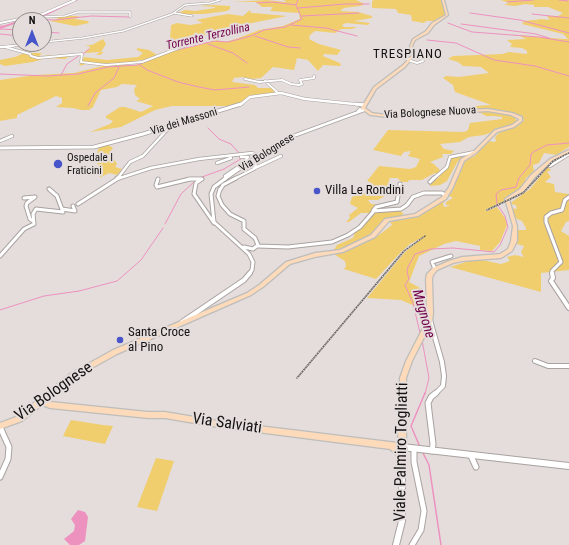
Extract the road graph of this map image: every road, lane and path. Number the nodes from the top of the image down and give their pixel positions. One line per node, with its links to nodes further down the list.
1 (75, 0): 4 (street)
2 (220, 0): 5 (street)
3 (443, 0): 17 (main road)
4 (50, 12)
5 (173, 14): 6 (street); 11 (street)
6 (192, 16)
7 (52, 17): 8 (street)
8 (130, 17)
9 (12, 20): 10 (street)
10 (0, 23)
11 (52, 41)
12 (196, 41): 15 (street)
13 (12, 46): 15 (street)
14 (0, 47): 15 (street)
15 (5, 47)
16 (404, 56): 17 (street)
17 (409, 60): 18 (street); 23 (main road)
18 (423, 61)
19 (314, 76): 21 (street)
20 (245, 79): 21 (street)
21 (265, 81): 22 (street)
22 (278, 93): 23 (street, Via dei Massoni); 24 (street, Via dei Massoni)
23 (361, 109): 29 (main road, Via Bolognese Nuova); 31 (street, Via Bolognese)
24 (173, 126): 27 (street, Via dei Massoni); 37 (street)
25 (12, 136): 26 (street)
26 (0, 141)
27 (0, 148)
28 (569, 151): 59 (main road)
29 (475, 152): 40 (street); 46 (main road, Via Bolognese Nuova)
30 (569, 154): 34 (street)
31 (258, 156): 35 (street); 37 (street); 39 (street, Via Bolognese)
32 (281, 156): 35 (street)
33 (216, 163): 39 (street, Via Bolognese)
34 (550, 166)
35 (255, 168): 42 (street)
36 (231, 177): 42 (street)
37 (117, 179): 49 (street)
38 (158, 179): 54 (street, Via Bolognese)
39 (225, 179): 41 (street, Via Bolognese)
40 (430, 182)
41 (220, 183): 45 (street); 54 (street, Via Bolognese)
42 (225, 184): 45 (street)
43 (400, 184): 52 (street)
44 (49, 189): 51 (street)
45 (220, 190): 55 (street)
46 (446, 196): 52 (street); 61 (main road)
47 (569, 197): 62 (street)
48 (24, 198): 53 (street)
49 (78, 204)
50 (73, 206): 51 (street)
51 (62, 209): 53 (street)
52 (374, 211): 55 (street)
53 (33, 221): 57 (street)
54 (215, 223): 56 (street, Via Bolognese)
55 (258, 246): 56 (street)
56 (243, 247): 60 (street, Via Bolognese)
57 (0, 256)
58 (451, 256): 59 (street)
59 (435, 269): 63 (main road)
60 (213, 300): 61 (street); 64 (street, Via Bolognese)
61 (220, 306): 64 (main road)
62 (569, 308)
63 (430, 318): 70 (main road, Viale Palmiro Togliatti); 72 (street)
64 (176, 326): 67 (main road, Via Bolognese)
65 (535, 362): 66 (street)
66 (569, 366)
67 (43, 399): 68 (main road, Via Bolognese); 69 (main road, Via Salviati)
68 (0, 426): 77 (street)
69 (389, 446): 70 (main road, Via Salviati); 74 (main road)
70 (402, 447): 71 (street); 74 (street, Viale Palmiro Togliatti)
71 (415, 449): 72 (street); 79 (street)
72 (431, 451): 73 (street)
73 (471, 456): 75 (street); 76 (street)
74 (402, 459): 78 (street, Viale Palmiro Togliatti)
75 (569, 466)
76 (476, 468)
77 (0, 477)
78 (396, 545)
79 (412, 545)

